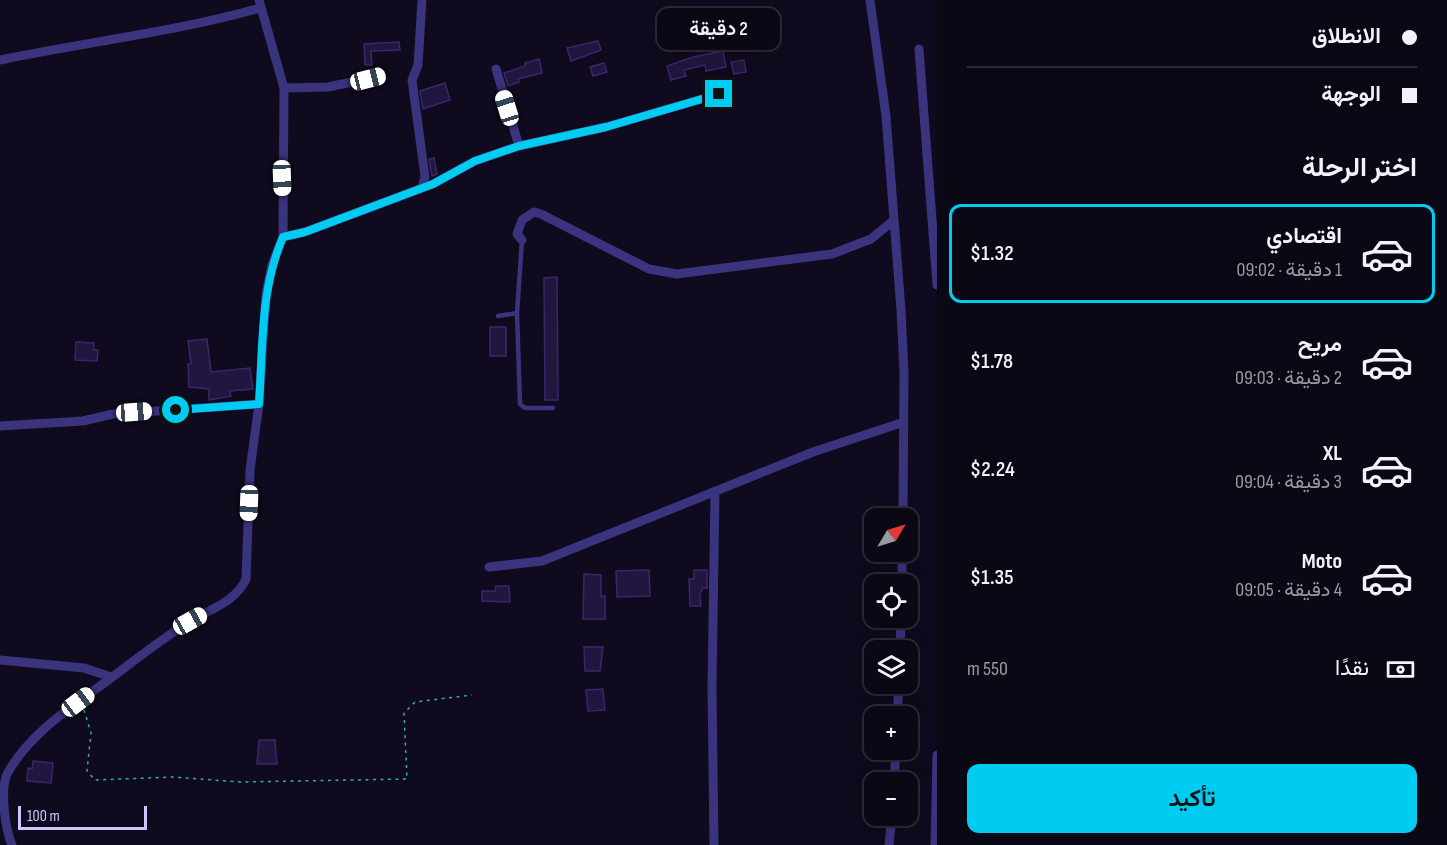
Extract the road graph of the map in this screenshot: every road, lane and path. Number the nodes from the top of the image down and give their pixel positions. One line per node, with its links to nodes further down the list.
1 (422, 0): 12 (street)
2 (870, 0): 13 (street)
3 (260, 4): 5 (street); 8 (street)
4 (919, 49): 11 (street)
5 (0, 60)
6 (496, 69): 10 (street)
7 (380, 76): 8 (street)
8 (284, 88): 14 (street)
9 (719, 94): 10 (street)
10 (519, 146): 12 (street)
11 (934, 177): 16 (street)
12 (422, 188): 14 (street)
13 (894, 220): 15 (street); 21 (street)
14 (283, 237): 19 (street)
15 (522, 240): 17 (lane)
16 (937, 285)
17 (517, 313): 18 (lane); 20 (lane)
18 (498, 316)
19 (259, 404): 22 (street); 27 (street)
20 (553, 408)
21 (904, 422): 23 (street); 24 (street)
22 (0, 426)
23 (715, 491): 25 (street); 33 (street)
24 (903, 508)
25 (489, 567)
26 (0, 660): 27 (street)
27 (111, 678): 29 (street)
28 (472, 695): 29 (path)
29 (78, 702): 32 (street)
30 (937, 755): 35 (street)
31 (891, 826): 34 (street)
32 (12, 845)
33 (714, 845)
34 (889, 845)
35 (934, 845)

